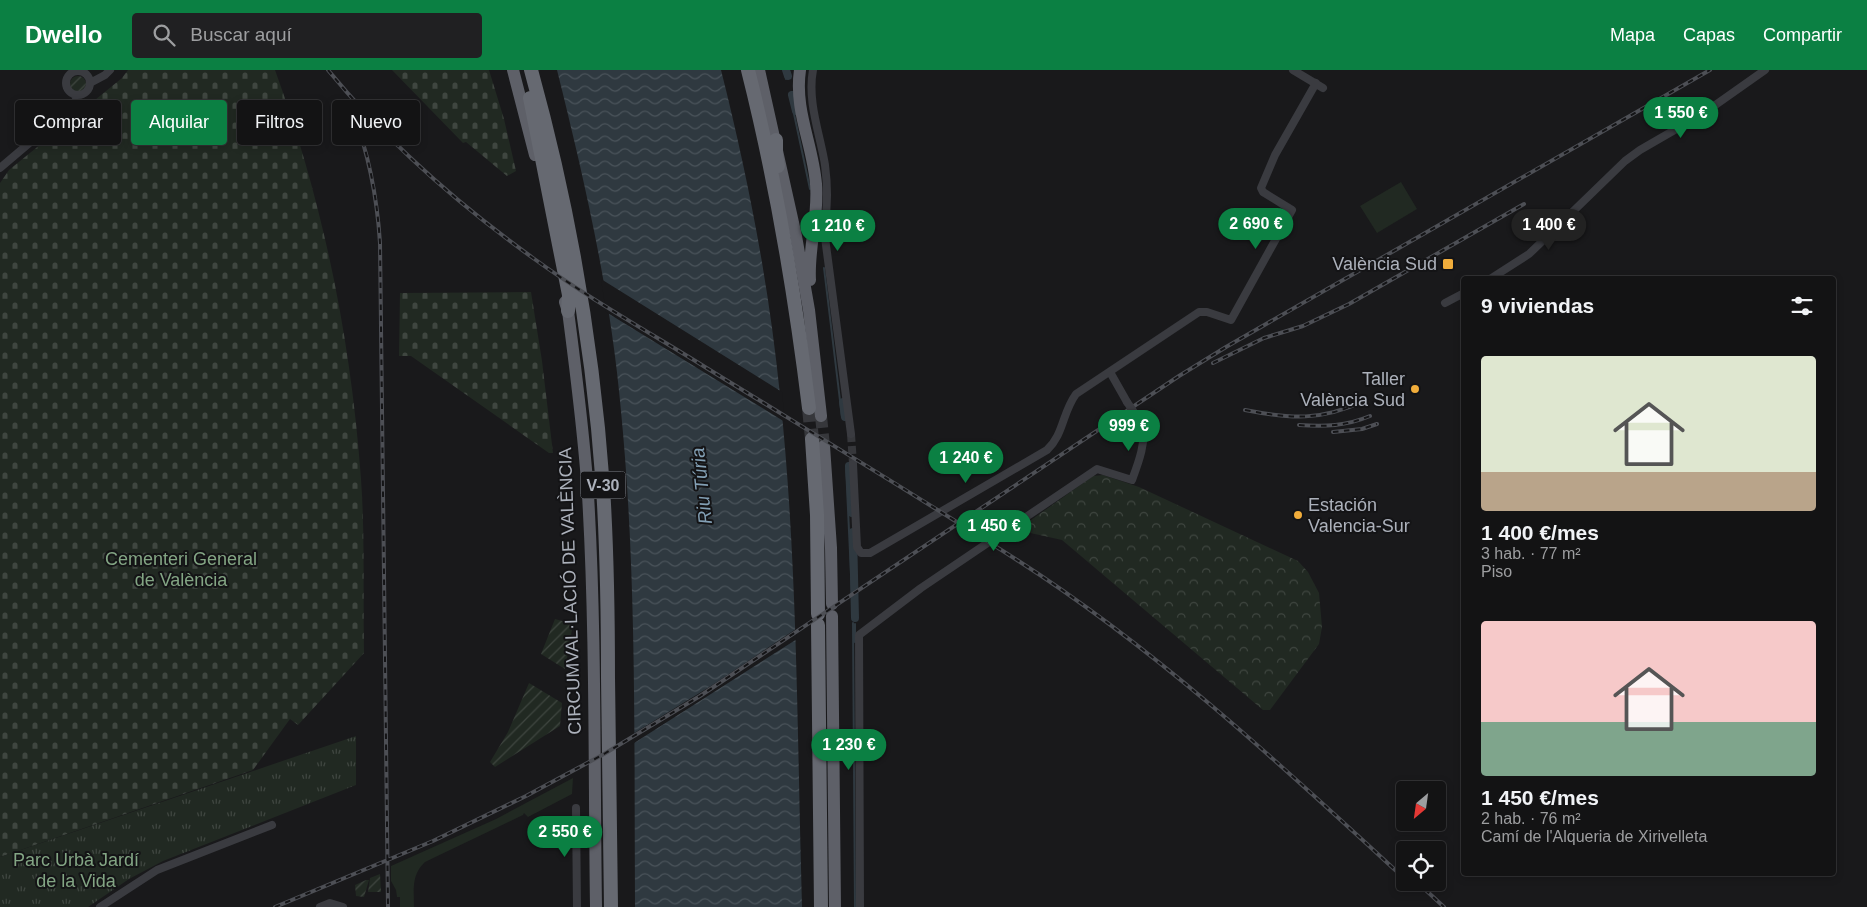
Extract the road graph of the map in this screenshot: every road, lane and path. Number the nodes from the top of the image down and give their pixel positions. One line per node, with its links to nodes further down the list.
1 (513, 70): 21 (highway, CIRCUMVAL·LACIÓ DE VALÈNCIA / V-30)
2 (524, 70): 21 (highway)
3 (531, 70): 37 (highway, CIRCUMVAL·LACIÓ DE VALÈNCIA / V-30)
4 (748, 70): 22 (highway)
5 (760, 70): 16 (highway)
6 (800, 70): 22 (highway)
7 (813, 70): 26 (street)
8 (1293, 70): 13 (street)
9 (1765, 70): 18 (street)
10 (75, 71): 12 (street); 15 (street)
11 (108, 72): 12 (street)
12 (89, 80): 15 (street)
13 (1316, 83): 14 (street); 23 (street)
14 (1323, 88)
15 (74, 94): 17 (street)
16 (776, 140): 22 (highway)
17 (0, 168)
18 (1495, 276)
19 (1461, 295): 20 (street)
20 (1445, 303)
21 (568, 311): 36 (highway, CIRCUMVAL·LACIÓ DE VALÈNCIA / V-30)
22 (803, 311): 24 (highway); 25 (highway)
23 (1110, 372): 29 (street); 40 (street, bridge)
24 (809, 408)
25 (821, 416)
26 (851, 434)
27 (812, 439): 38 (highway)
28 (824, 446): 39 (highway)
29 (853, 464)
30 (576, 808): 35 (street)
31 (272, 825): 32 (street)
32 (100, 907)
33 (320, 907): 34 (street)
34 (343, 907)
35 (577, 907)
36 (596, 907)
37 (611, 907)
38 (820, 907)
39 (835, 907)
40 (860, 907)

